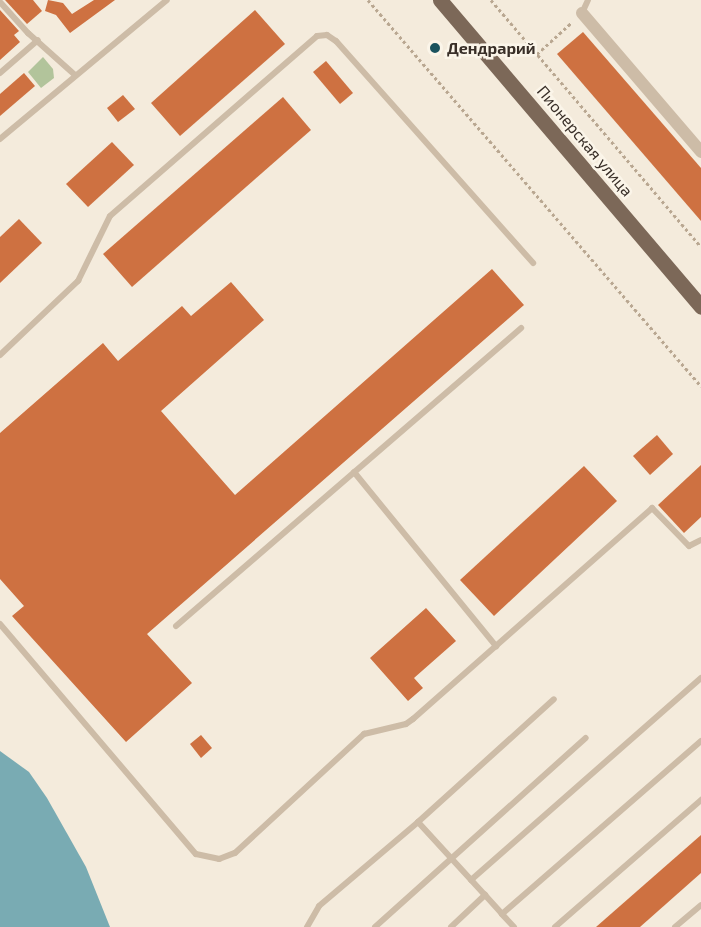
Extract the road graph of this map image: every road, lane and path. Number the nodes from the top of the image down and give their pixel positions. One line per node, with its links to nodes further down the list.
1 (167, 0): 11 (lane)
2 (368, 0): 19 (path)
3 (440, 0): 16 (main road, Пионерская улица)
4 (491, 0): 9 (path)
5 (588, 0): 7 (lane)
6 (0, 2): 8 (lane)
7 (582, 13): 9 (path); 13 (street)
8 (38, 40): 10 (lane); 11 (lane)
9 (537, 54): 14 (path)
10 (0, 73)
11 (75, 75): 12 (lane)
12 (0, 140)
13 (701, 152)
14 (701, 248)
15 (533, 263): 18 (lane)
16 (701, 307)
17 (521, 328): 20 (lane)
18 (0, 355)
19 (701, 386)
20 (354, 472): 23 (lane); 24 (lane)
21 (701, 540): 24 (lane)
22 (0, 624): 24 (lane)
23 (176, 626)
24 (496, 646)
25 (701, 678): 32 (lane)
26 (554, 699): 30 (lane)
27 (586, 738): 31 (lane)
28 (701, 741): 35 (lane)
29 (701, 800): 40 (lane)
30 (417, 822): 31 (lane); 36 (lane)
31 (451, 856): 32 (lane); 37 (lane)
32 (471, 880): 33 (lane)
33 (485, 895): 35 (lane); 38 (lane)
34 (701, 905): 41 (lane)
35 (502, 914): 39 (lane)
36 (309, 926)
37 (375, 927)
38 (451, 927)
39 (514, 927)
40 (555, 927)
41 (675, 927)

